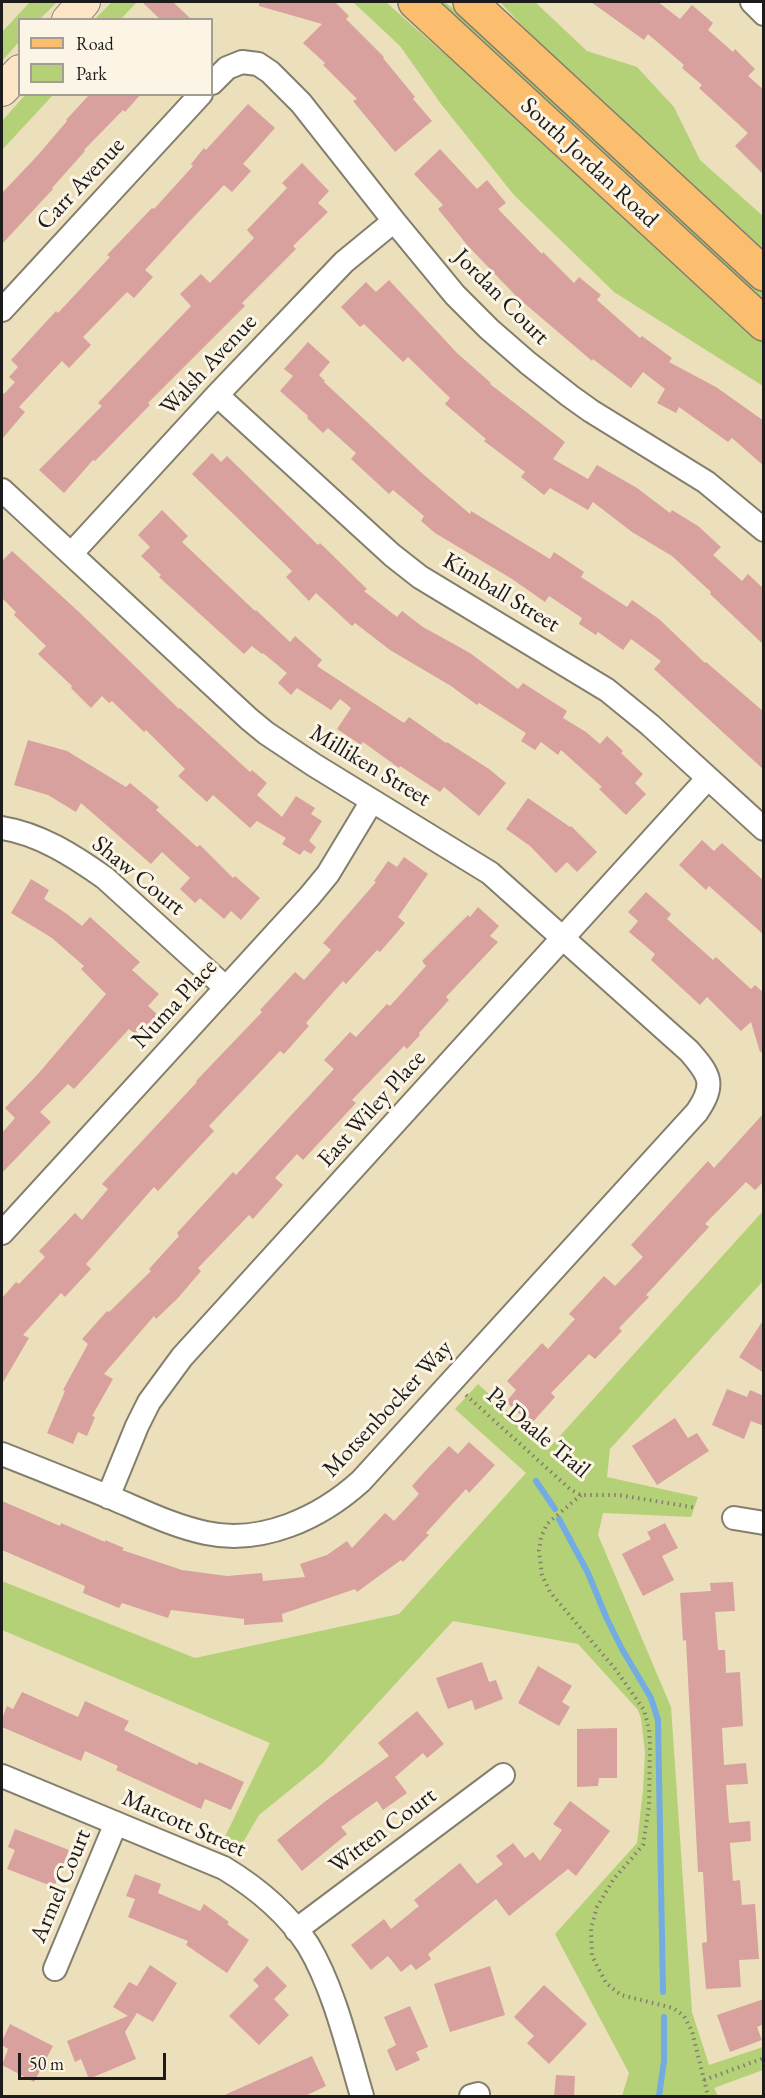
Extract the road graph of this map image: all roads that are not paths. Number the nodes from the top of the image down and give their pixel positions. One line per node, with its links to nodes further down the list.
1 (84, 2): 6 (street)
2 (415, 2): 14 (main road, South Jordan Road)
3 (470, 2): 12 (main road, South Jordan Road)
4 (752, 2): 5 (street)
5 (764, 14)
6 (70, 18)
7 (18, 73): 9 (street)
8 (213, 82): 11 (street, Jordan Court)
9 (2, 90)
10 (199, 96): 13 (street, Carr Avenue)
11 (394, 221): 15 (street, Walsh Avenue); 17 (street, Jordan Court)
12 (764, 274)
13 (2, 310)
14 (764, 324)
15 (217, 395): 18 (street, Walsh Avenue); 19 (street, Kimball Street)
16 (2, 490): 18 (street, Milliken Street)
17 (764, 530)
18 (71, 554): 20 (street, Milliken Street)
19 (708, 778): 22 (street, Kimball Street); 23 (street, East Wiley Place)
20 (372, 801): 23 (street, Milliken Street); 24 (street, Numa Place)
21 (2, 828): 24 (street, Shaw Court)
22 (764, 829)
23 (563, 939): 25 (street, Milliken Street); 28 (street, East Wiley Place)
24 (226, 988): 26 (street, Numa Place)
25 (710, 1084): 28 (street, Motsenbocker Way)
26 (2, 1233)
27 (2, 1454): 28 (street, Motsenbocker Way)
28 (108, 1497)
29 (734, 1518): 30 (street)
30 (764, 1523)
31 (502, 1775): 34 (street, Witten Court)
32 (2, 1776): 33 (street, Marcott Street)
33 (116, 1822): 34 (street, Marcott Street); 35 (street, Armel Court)
34 (296, 1930): 36 (street, Marcott Street)
35 (55, 1969)
36 (362, 2097)

